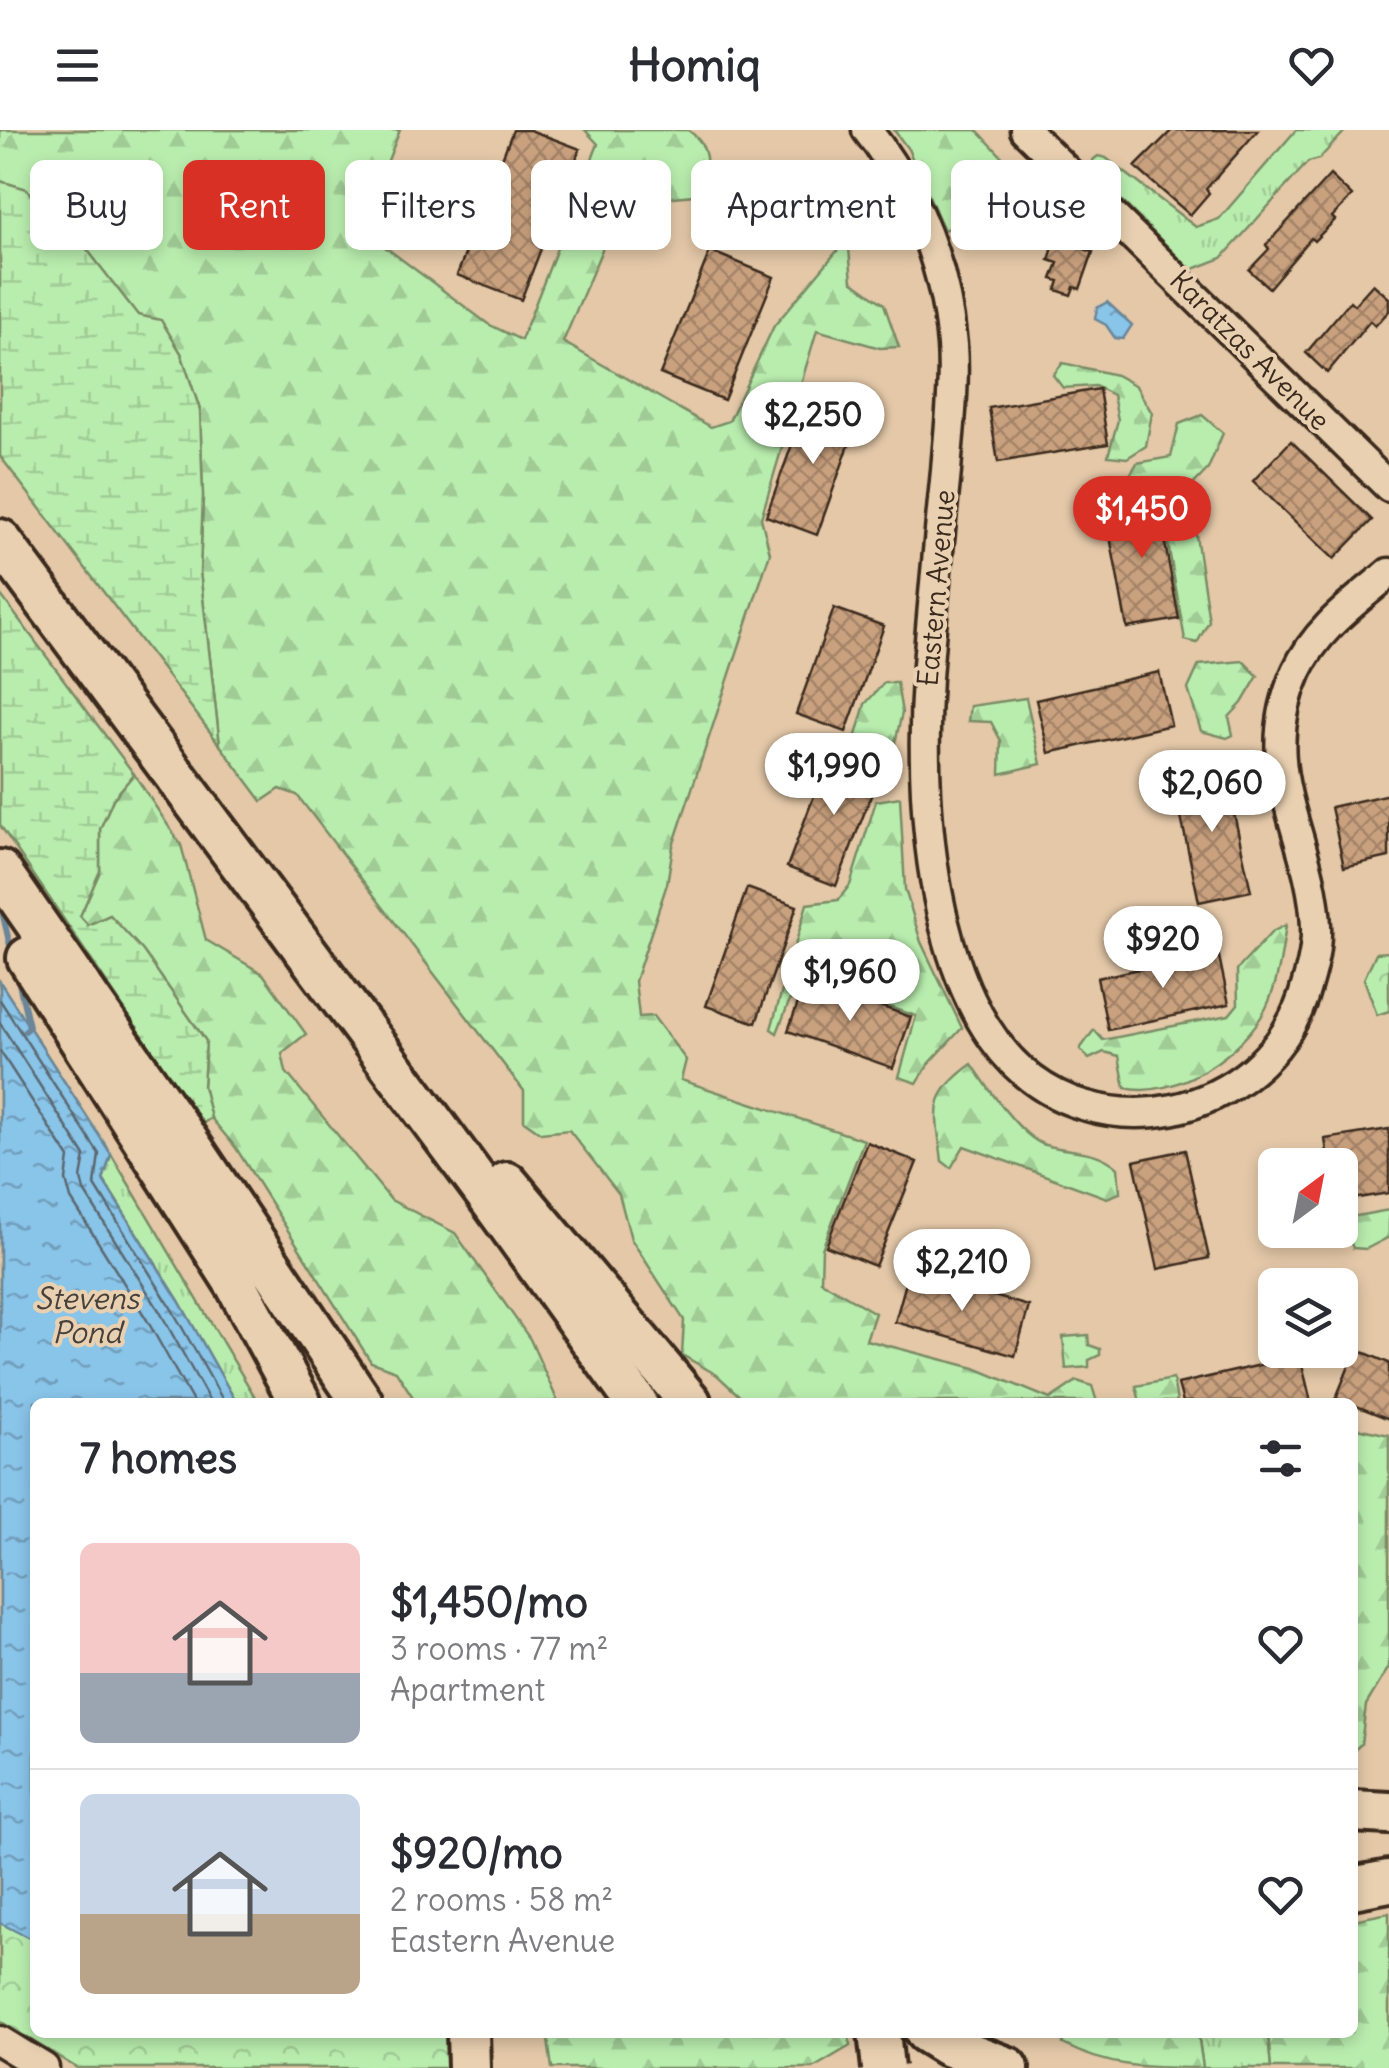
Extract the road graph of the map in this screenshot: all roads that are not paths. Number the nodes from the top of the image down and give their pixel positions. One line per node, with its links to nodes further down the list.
1 (867, 130): 5 (street, Eastern Avenue)
2 (1025, 130): 3 (street, Karatzas Avenue)
3 (1389, 487)
4 (0, 540): 7 (highway)
5 (1389, 573)
6 (0, 871): 9 (highway)
7 (269, 902): 12 (highway); 13 (highway)
8 (0, 914): 9 (highway)
9 (166, 1141): 10 (highway); 11 (highway)
10 (298, 1398)
11 (359, 1398)
12 (633, 1398)
13 (687, 1398)
14 (1358, 1812): 15 (highway)
15 (1389, 1814)
16 (1389, 1881): 17 (highway)
17 (1358, 1887)
18 (468, 2038): 24 (highway)
19 (880, 2038): 26 (highway, bridge)
20 (914, 2038): 25 (highway)
21 (935, 2038): 27 (highway)
22 (0, 2041): 23 (street)
23 (44, 2068)
24 (469, 2068)
25 (866, 2068)
26 (883, 2068)
27 (1008, 2068)

